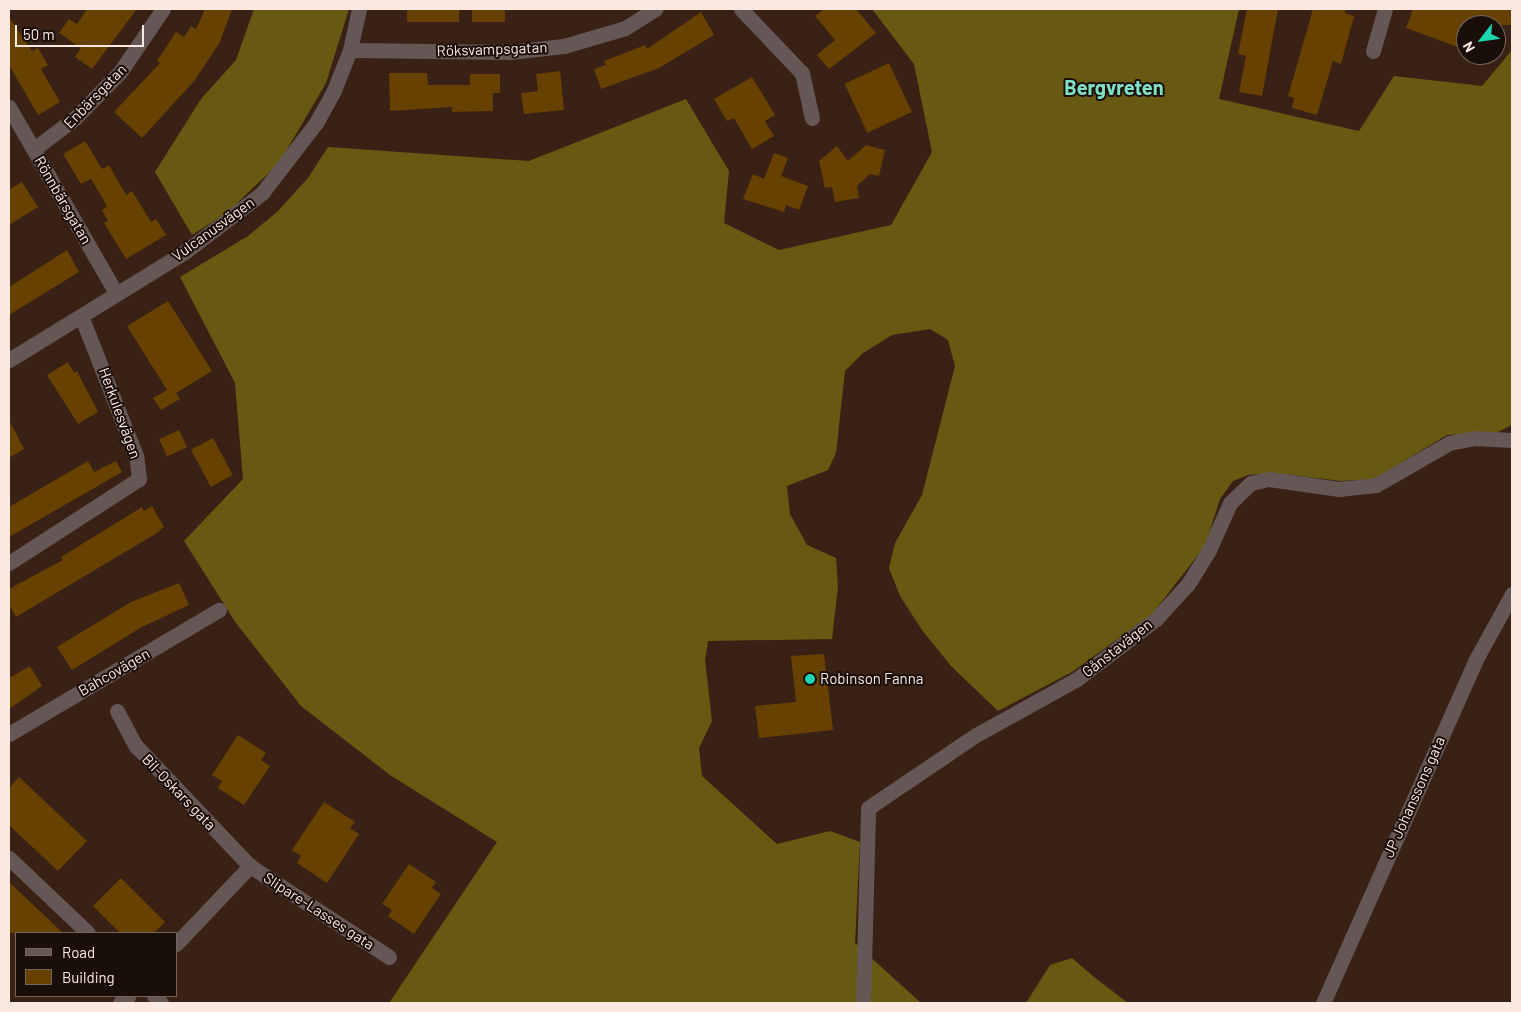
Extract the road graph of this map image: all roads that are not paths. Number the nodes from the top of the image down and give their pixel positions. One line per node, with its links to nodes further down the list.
1 (163, 9): 10 (street, Enbärsgatan)
2 (359, 9): 6 (street, Vulcanusvägen)
3 (655, 9): 6 (street, Röksvampsgatan)
4 (741, 9): 9 (street)
5 (1385, 9): 7 (street)
6 (350, 50): 11 (street, Vulcanusvägen)
7 (1373, 51)
8 (9, 107): 10 (street, Rönnbärsgatan)
9 (812, 118)
10 (34, 148): 11 (street, Rönnbärsgatan)
11 (116, 293): 12 (street, Vulcanusvägen)
12 (81, 316): 13 (street, Vulcanusvägen); 15 (street, Herkulesvägen)
13 (9, 360)
14 (1512, 440): 25 (street, Gånstavägen)
15 (9, 563)
16 (1512, 594): 26 (street, JP Johanssons gata)
17 (219, 610): 19 (street, Bahcovägen)
18 (117, 711): 21 (street, Bil-Oskars gata)
19 (9, 734)
20 (9, 858): 22 (street)
21 (250, 866): 23 (street); 24 (street, Slipare-Lasses gata)
22 (87, 932)
23 (178, 942)
24 (389, 957)
25 (863, 1003)
26 (1323, 1003)

